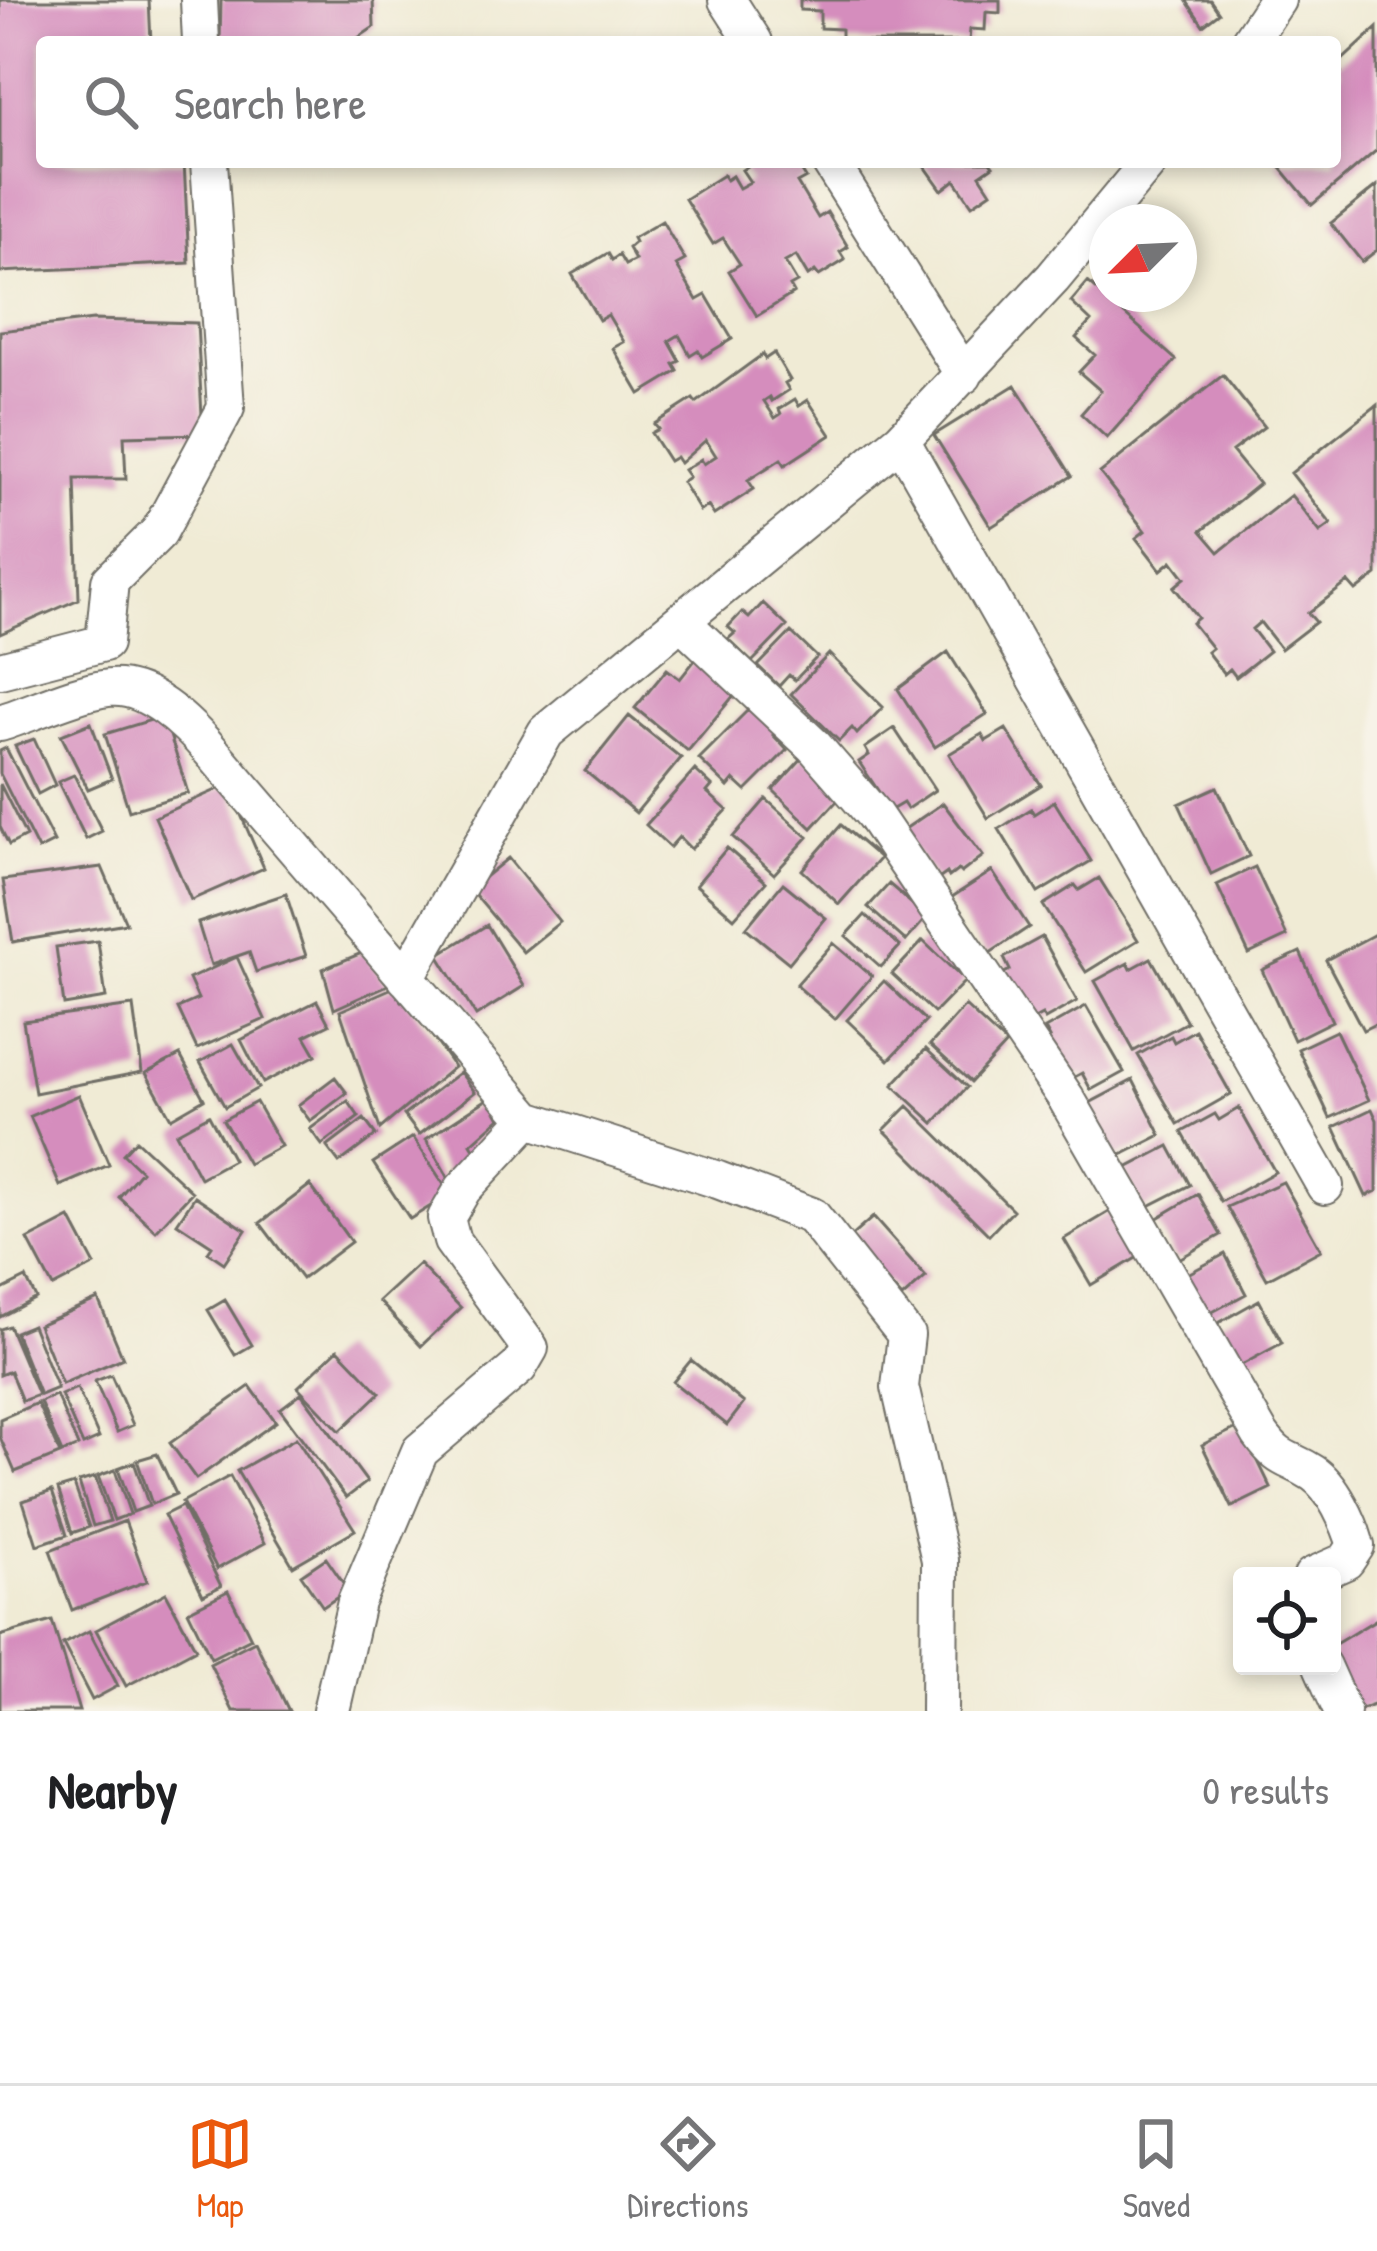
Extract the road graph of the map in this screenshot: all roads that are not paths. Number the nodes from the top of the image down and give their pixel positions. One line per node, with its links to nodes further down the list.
1 (199, 0): 4 (street)
2 (727, 0): 5 (street)
3 (1277, 0): 6 (street)
4 (202, 36)
5 (750, 36)
6 (1253, 36)
7 (209, 168): 13 (street)
8 (834, 168): 10 (street)
9 (1144, 168): 10 (street)
10 (964, 375): 11 (street)
11 (902, 440): 12 (street); 17 (street)
12 (682, 622): 15 (street); 18 (street)
13 (0, 670)
14 (0, 723): 15 (street)
15 (406, 978): 16 (street)
16 (528, 1119): 20 (street); 21 (street)
17 (1325, 1186)
18 (1332, 1567)
19 (1326, 1675): 22 (street)
20 (331, 1711)
21 (939, 1711)
22 (1342, 1711)

